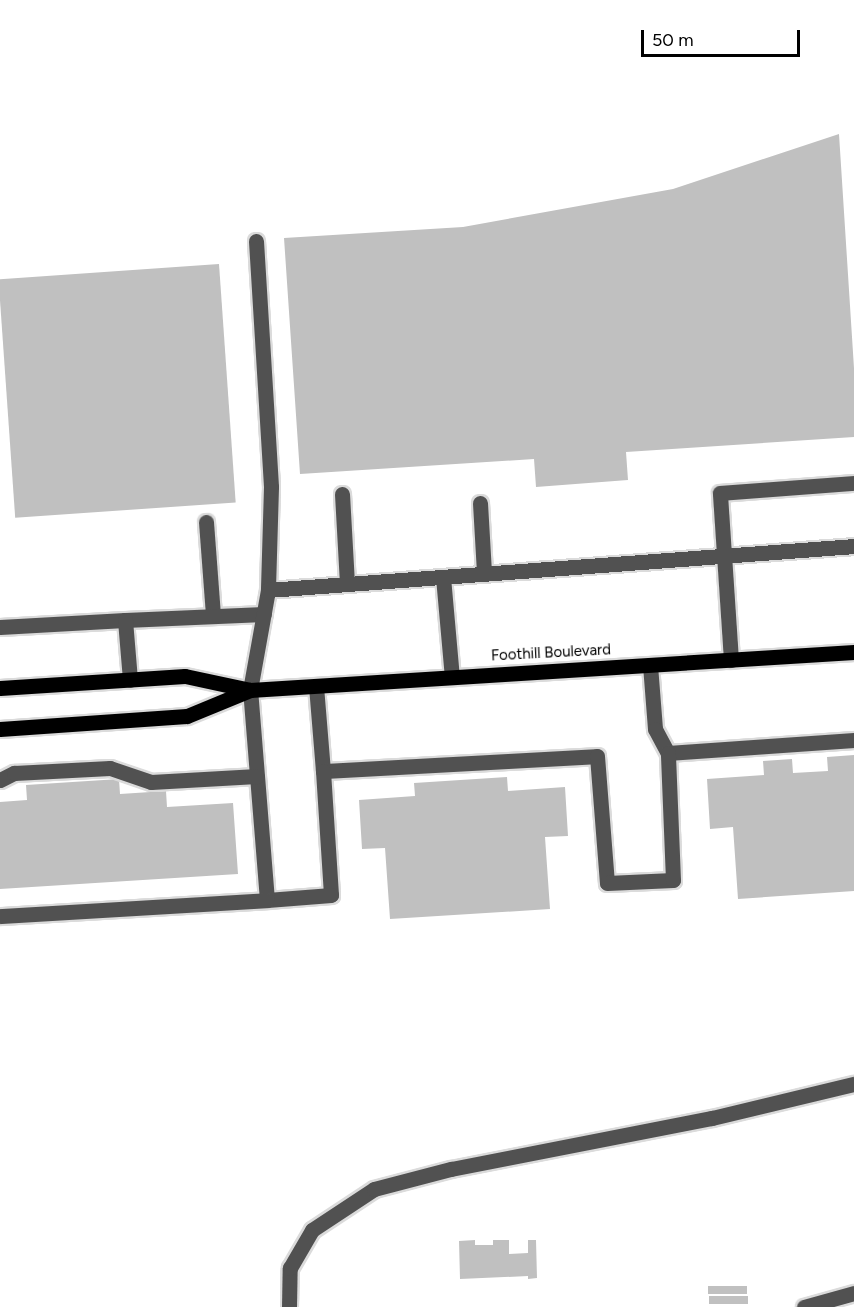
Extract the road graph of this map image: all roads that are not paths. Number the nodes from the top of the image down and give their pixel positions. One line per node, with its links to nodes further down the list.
1 (256, 241): 11 (lane)
2 (854, 483): 7 (lane)
3 (342, 494): 10 (lane)
4 (480, 503): 8 (lane)
5 (206, 522): 13 (lane)
6 (854, 546): 7 (lane)
7 (725, 557): 8 (lane); 17 (lane)
8 (484, 573): 9 (lane)
9 (443, 577): 10 (lane); 19 (lane)
10 (347, 584): 11 (lane)
11 (268, 590): 12 (lane)
12 (264, 614): 13 (lane); 23 (lane)
13 (213, 616): 14 (lane)
14 (125, 620): 15 (lane); 20 (lane)
15 (0, 627)
16 (854, 652): 17 (main road, Foothill Boulevard)
17 (731, 660): 18 (main road, Foothill Boulevard)
18 (650, 665): 19 (main road, Foothill Boulevard); 26 (lane)
19 (452, 677): 21 (main road, Foothill Boulevard)
20 (129, 680): 22 (main road, Foothill Boulevard); 23 (main road, Foothill Boulevard)
21 (316, 686): 23 (main road, Foothill Boulevard); 27 (lane)
22 (0, 688)
23 (250, 690): 24 (main road, Foothill Boulevard); 28 (lane)
24 (0, 729)
25 (854, 740): 26 (lane)
26 (668, 753): 27 (lane)
27 (323, 771): 30 (lane)
28 (257, 776): 29 (lane); 30 (lane)
29 (0, 780)
30 (267, 900): 31 (lane)
31 (0, 916)
32 (854, 1084): 34 (lane)
33 (854, 1293): 35 (lane)
34 (289, 1307)
35 (804, 1307)

